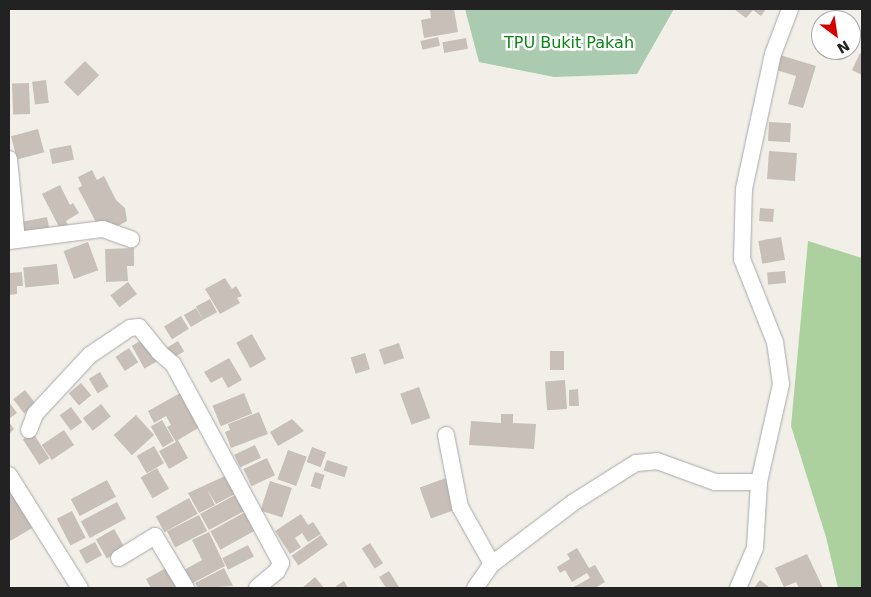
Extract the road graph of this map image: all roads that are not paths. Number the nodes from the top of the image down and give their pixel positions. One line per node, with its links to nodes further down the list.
1 (790, 9): 8 (street)
2 (9, 159): 4 (street)
3 (131, 239): 4 (street)
4 (13, 241)
5 (29, 430): 13 (street)
6 (446, 436): 10 (street)
7 (9, 475): 11 (street)
8 (759, 482): 10 (street); 15 (street)
9 (119, 558): 12 (street)
10 (492, 564): 14 (street)
11 (80, 588)
12 (186, 588)
13 (257, 588)
14 (475, 588)
15 (738, 588)

